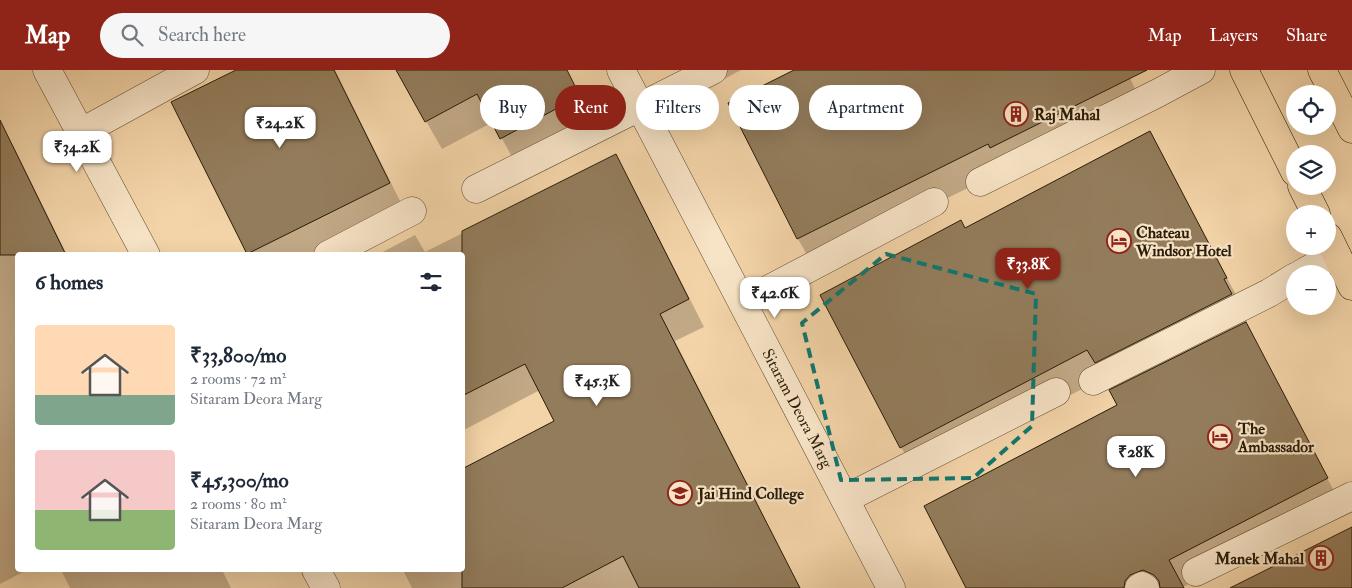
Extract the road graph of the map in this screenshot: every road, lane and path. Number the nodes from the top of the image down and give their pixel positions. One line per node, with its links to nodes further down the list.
1 (47, 70): 13 (street)
2 (195, 70): 13 (street)
3 (621, 70): 9 (street, Sitaram Deora Marg)
4 (713, 70): 8 (street)
5 (1201, 70): 15 (street)
6 (1244, 70): 14 (main road)
7 (1322, 70): 11 (main road)
8 (683, 85)
9 (636, 99)
10 (636, 109): 16 (street)
11 (1352, 129)
12 (652, 130): 26 (street, Sitaram Deora Marg)
13 (80, 133): 19 (street)
14 (1286, 154)
15 (980, 182)
16 (476, 189)
17 (934, 202): 26 (street)
18 (412, 211): 20 (street)
19 (144, 252)
20 (334, 252)
21 (1336, 253): 25 (main road)
22 (1321, 255): 23 (street)
23 (1311, 265)
24 (1286, 282): 27 (street)
25 (1352, 286)
26 (743, 303): 30 (street, Sitaram Deora Marg)
27 (1093, 380)
28 (1056, 392): 30 (street)
29 (1352, 496): 32 (street)
30 (846, 499): 34 (street, Sitaram Deora Marg)
31 (317, 572): 33 (street)
32 (1196, 572)
33 (326, 588)
34 (891, 588)
35 (1139, 588): 36 (street)
36 (1146, 588)

